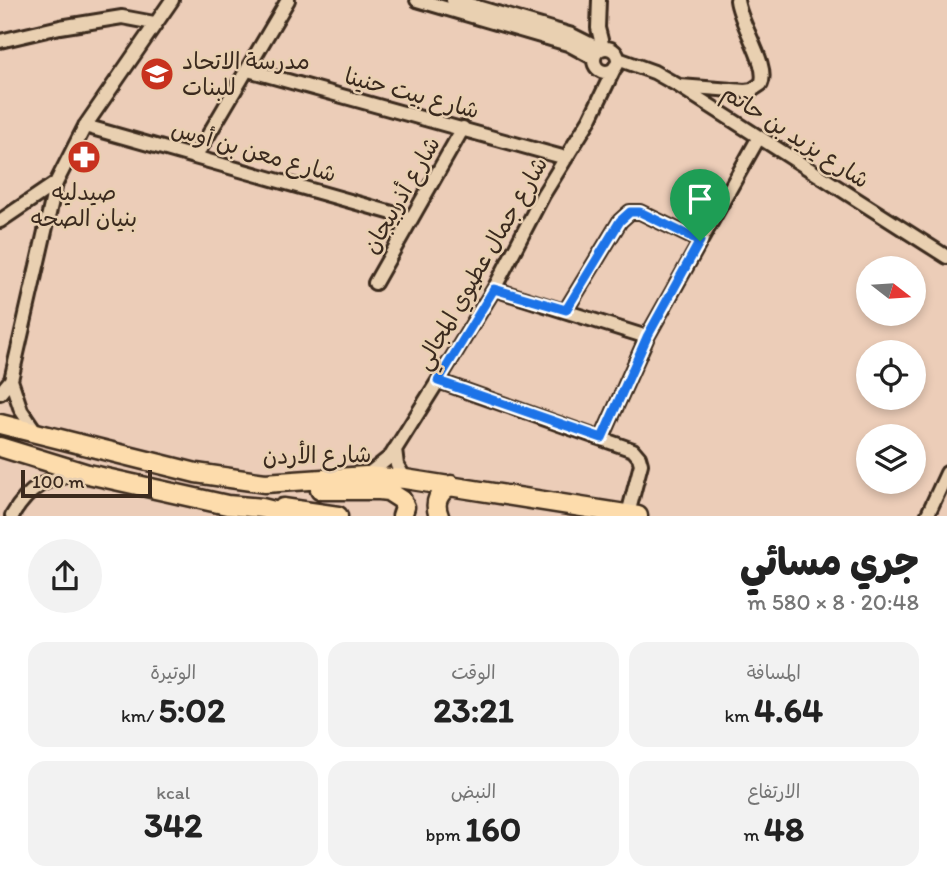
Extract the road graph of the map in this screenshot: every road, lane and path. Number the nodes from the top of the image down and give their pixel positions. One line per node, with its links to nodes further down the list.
1 (172, 0): 7 (street)
2 (288, 0): 11 (street)
3 (453, 0): 9 (street)
4 (599, 0): 9 (street)
5 (737, 0): 13 (street)
6 (431, 2): 9 (street)
7 (154, 23): 8 (street); 15 (street)
8 (0, 41)
9 (599, 51): 10 (street); 12 (street)
10 (616, 63): 12 (street); 13 (street, شارع يزيد بن حاتم); 14 (street, شارع جمال عطيوي المجالي)
11 (248, 70): 16 (street, شارع بيت حنينا); 18 (street)
12 (601, 71): 14 (street, شارع جمال عطيوي المجالي)
13 (679, 86): 17 (street, شارع يزيد بن حاتم)
14 (599, 96): 19 (street, شارع جمال عطيوي المجالي)
15 (85, 126): 18 (street, شارع معن بن أوس); 20 (street)
16 (463, 128): 19 (street, شارع بيت حنينا); 21 (street, شارع أذربيجان)
17 (759, 136): 23 (street); 24 (street, شارع يزيد بن حاتم)
18 (196, 156): 21 (street, شارع معن بن أوس)
19 (566, 158): 26 (street, شارع جمال عطيوي المجالي)
20 (56, 183): 22 (street); 29 (street)
21 (410, 218): 25 (street, شارع أذربيجان)
22 (0, 221)
23 (700, 241): 27 (street); 28 (street)
24 (947, 257)
25 (375, 283)
26 (494, 289): 27 (street); 30 (street, شارع جمال عطيوي المجالي)
27 (566, 310): 28 (street)
28 (647, 337): 34 (street)
29 (11, 380): 31 (street); 33 (street)
30 (438, 381): 34 (street); 36 (street, شارع جمال عطيوي المجالي)
31 (0, 393)
32 (0, 424): 33 (highway, شارع الأردن)
33 (38, 435): 41 (highway, شارع الأردن)
34 (602, 438): 45 (street)
35 (0, 447): 38 (highway)
36 (395, 449): 39 (street, شارع جمال عطيوي المجالي); 40 (street)
37 (947, 473): 50 (street)
38 (88, 474): 44 (highway); 46 (street)
39 (366, 476): 40 (highway, شارع الأردن); 41 (highway, شارع الأردن)
40 (405, 480): 42 (highway, شارع الأردن)
41 (265, 483): 43 (highway)
42 (451, 485): 45 (highway, شارع الأردن); 49 (highway)
43 (405, 511)
44 (257, 512): 47 (highway); 48 (highway)
45 (633, 515)
46 (12, 516)
47 (294, 516)
48 (338, 516)
49 (439, 516)
50 (927, 516)

